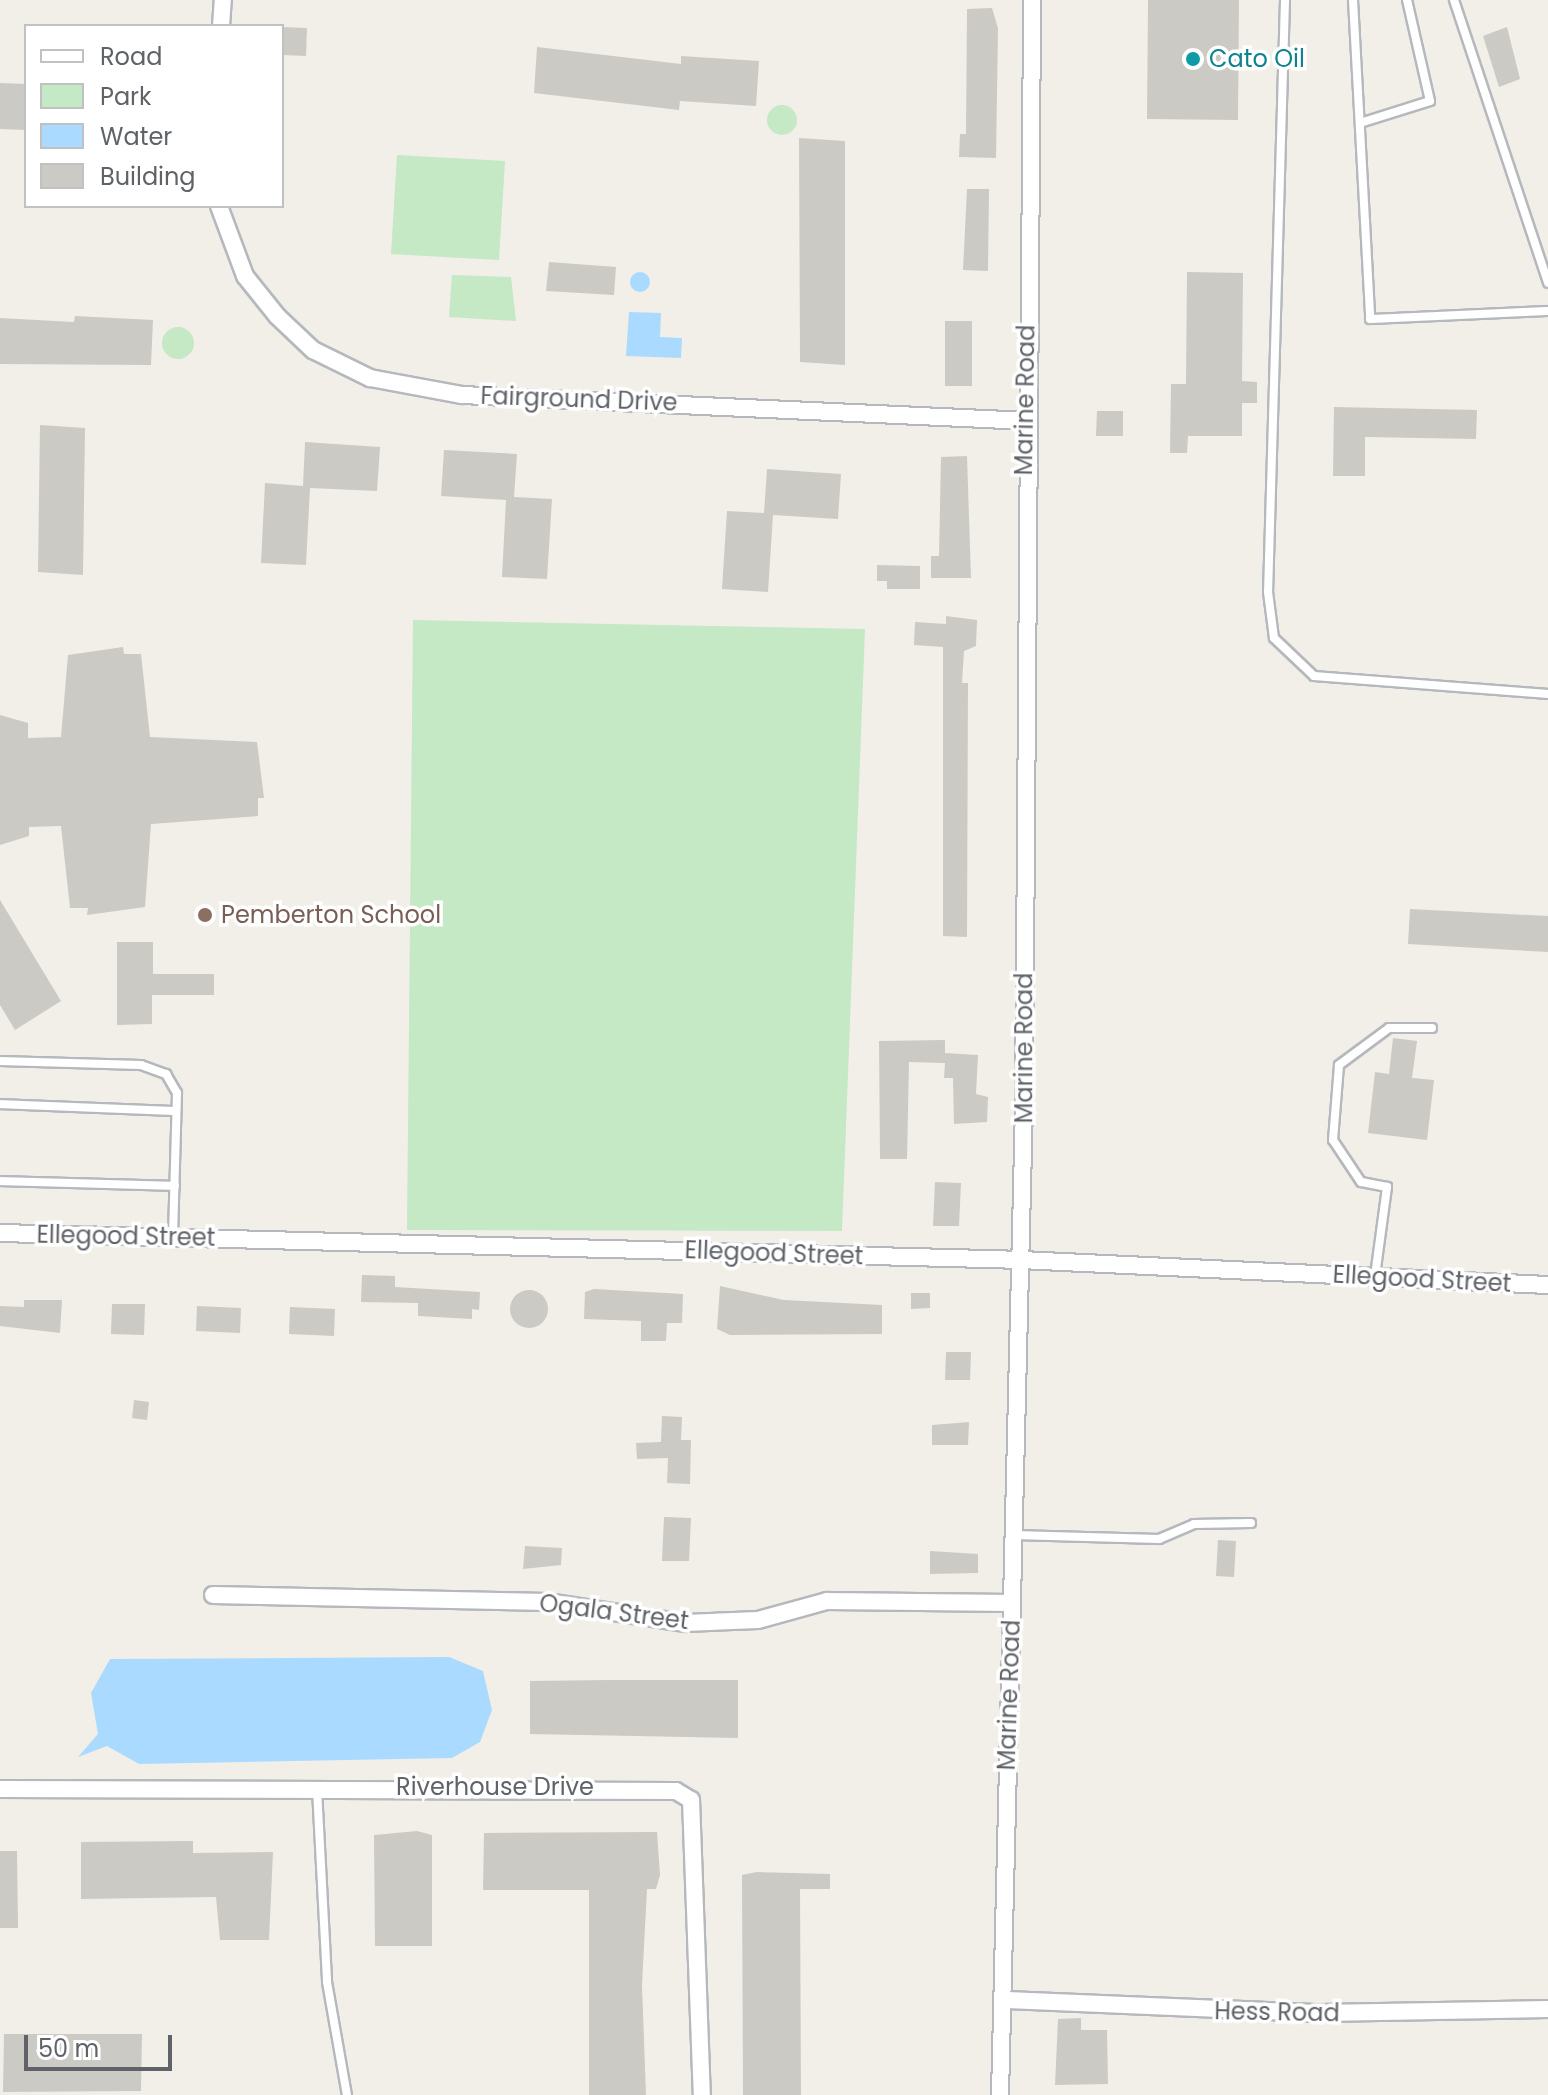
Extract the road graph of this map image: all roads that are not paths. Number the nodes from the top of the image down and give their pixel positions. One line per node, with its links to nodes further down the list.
1 (223, 0): 7 (street)
2 (1032, 0): 12 (street, Marine Road)
3 (1285, 0): 13 (lane)
4 (1353, 0): 8 (lane)
5 (1407, 0): 8 (lane)
6 (1454, 0): 10 (lane)
7 (221, 24)
8 (1360, 123): 11 (lane)
9 (220, 208): 12 (street, Fairground Drive)
10 (1548, 283)
11 (1548, 311)
12 (1028, 421): 22 (street, Marine Road)
13 (1548, 694)
14 (1432, 1028): 23 (lane)
15 (0, 1061): 17 (lane)
16 (0, 1104): 17 (lane)
17 (176, 1111): 19 (lane)
18 (0, 1181): 19 (lane)
19 (175, 1186): 21 (lane)
20 (0, 1233): 21 (street, Ellegood Street)
21 (173, 1237): 22 (street, Ellegood Street)
22 (1021, 1260): 23 (street, Ellegood Street); 26 (street, Marine Road)
23 (1375, 1276): 24 (street, Ellegood Street)
24 (1548, 1285)
25 (1251, 1523): 26 (lane)
26 (1013, 1535): 28 (street, Marine Road)
27 (213, 1595): 28 (street, Ogala Street)
28 (1012, 1603): 31 (street, Marine Road)
29 (317, 1788): 30 (street, Riverhouse Drive); 33 (lane); 34 (street, Riverhouse Drive)
30 (0, 1789)
31 (1007, 2000): 32 (street, Hess Road); 35 (street, Marine Road)
32 (1548, 2009)
33 (347, 2095)
34 (702, 2095)
35 (1000, 2095)

